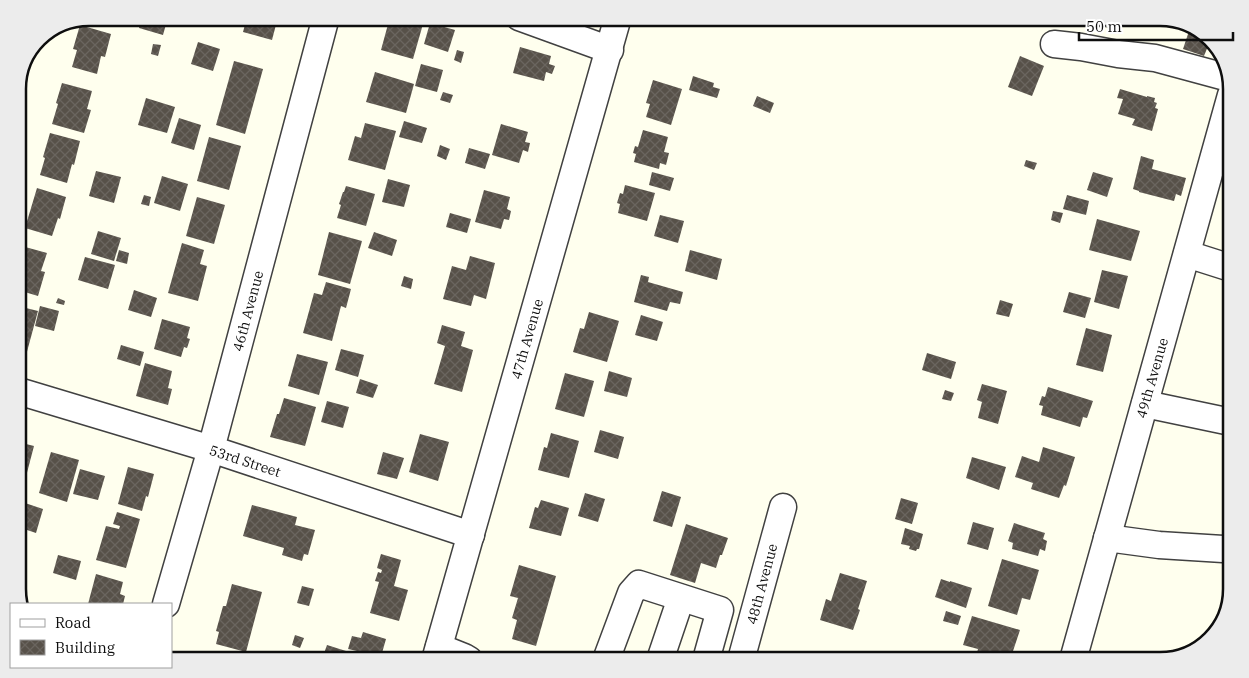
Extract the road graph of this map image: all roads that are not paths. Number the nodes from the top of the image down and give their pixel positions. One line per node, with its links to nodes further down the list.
1 (324, 26): 13 (street, 46th Avenue)
2 (542, 26): 5 (street)
3 (616, 26): 5 (street, 47th Avenue)
4 (1054, 44): 6 (street)
5 (610, 50): 15 (street, 47th Avenue)
6 (1222, 76)
7 (1223, 124): 8 (street, 49th Avenue)
8 (1187, 254): 9 (street); 11 (street, 49th Avenue)
9 (1223, 265)
10 (26, 393): 13 (street, 53rd Street)
11 (1144, 404): 12 (street); 16 (street, 49th Avenue)
12 (1223, 420)
13 (211, 449): 15 (street, 53rd Street); 19 (street, 46th Avenue)
14 (783, 507): 24 (street, 48th Avenue)
15 (471, 535): 20 (street, 47th Avenue)
16 (1107, 538): 17 (street); 25 (street, 49th Avenue)
17 (1223, 549)
18 (681, 598): 21 (street); 22 (street); 23 (street)
19 (166, 603)
20 (438, 652)
21 (609, 652)
22 (663, 652)
23 (708, 652)
24 (743, 652)
25 (1074, 652)

